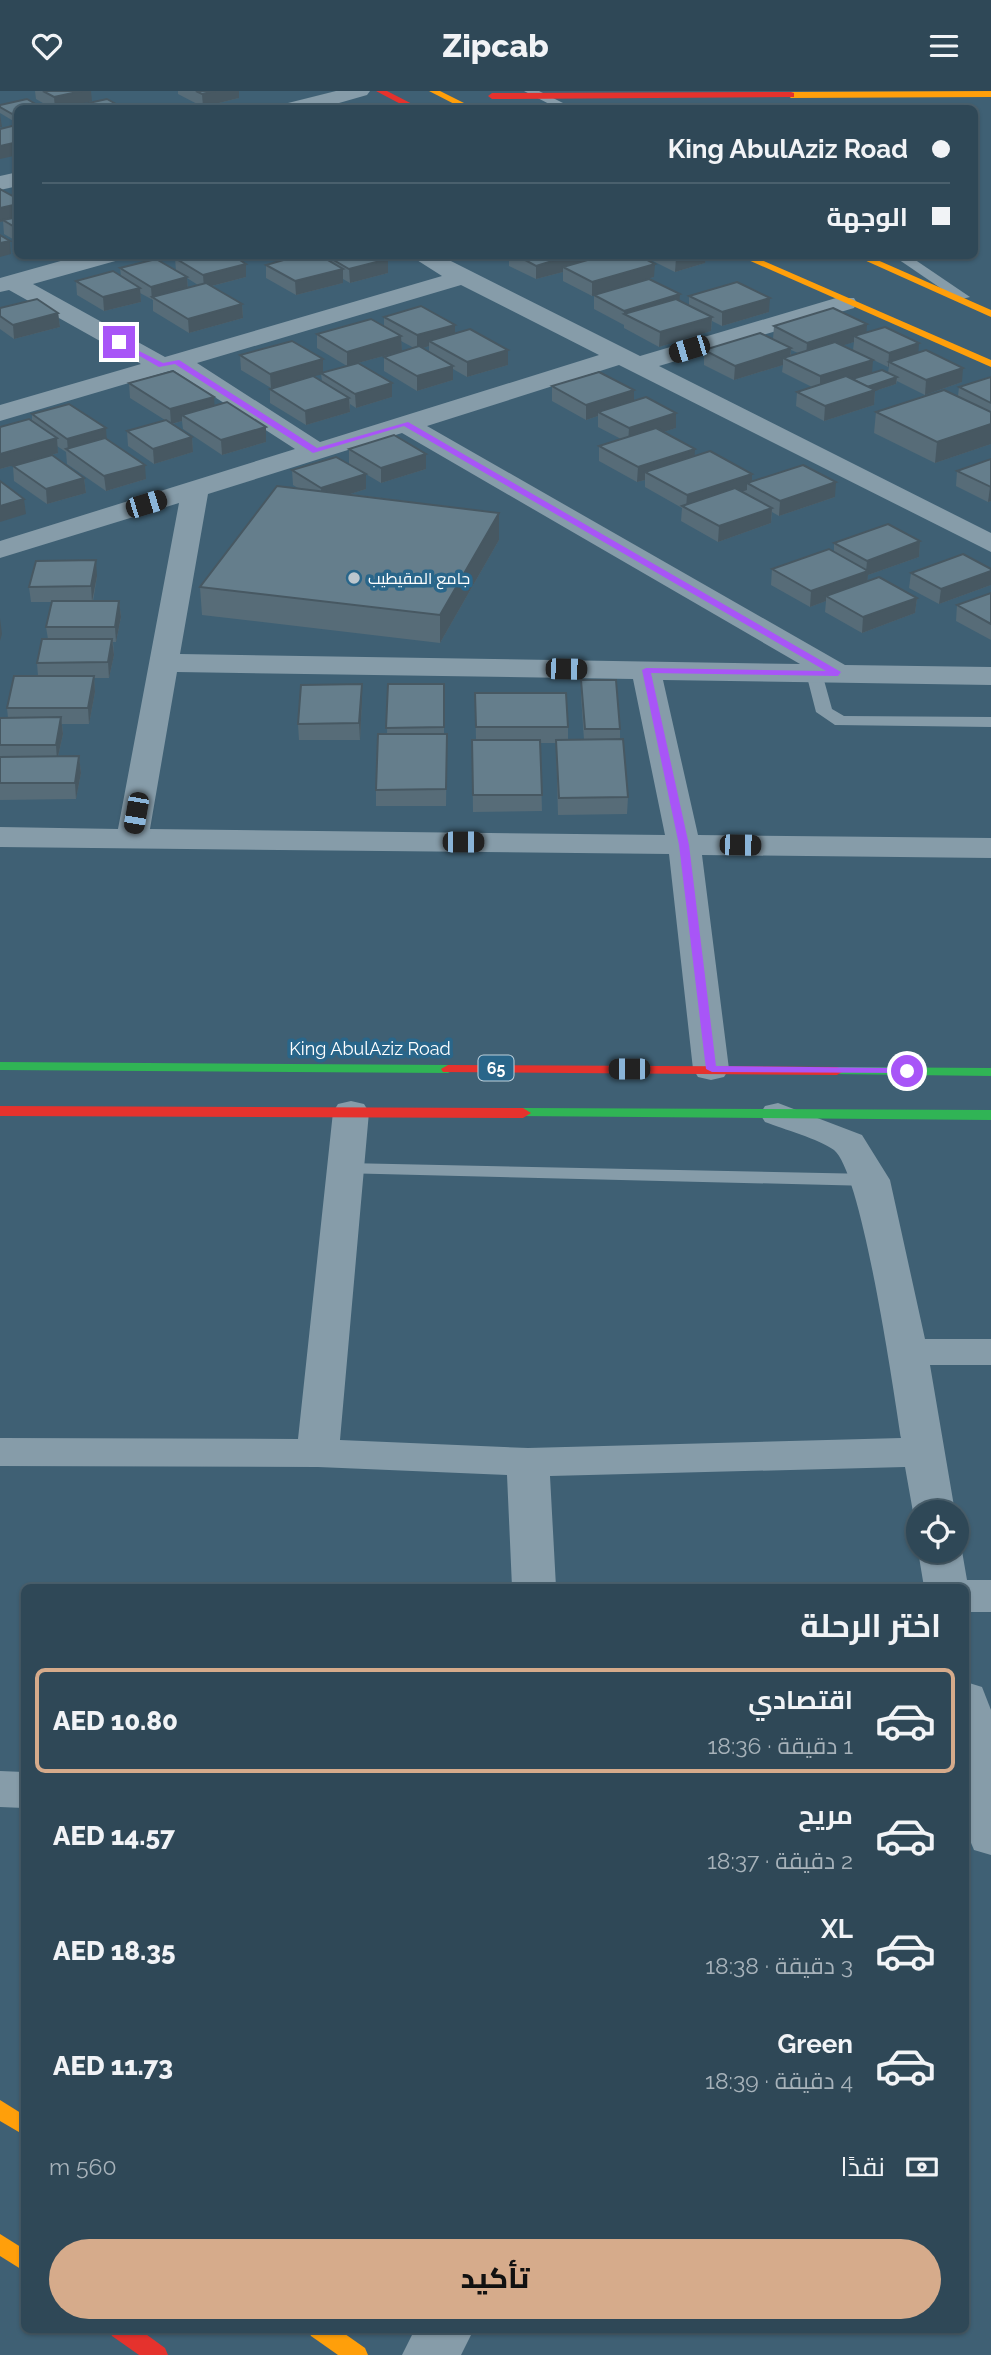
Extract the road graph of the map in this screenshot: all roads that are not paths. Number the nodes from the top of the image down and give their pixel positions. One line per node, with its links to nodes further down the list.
1 (360, 91): 7 (street)
2 (380, 91): 8 (main road)
3 (433, 91): 9 (main road)
4 (534, 93): 5 (main road); 6 (main road); 11 (lane)
5 (485, 94): 10 (main road)
6 (991, 95)
7 (307, 105)
8 (410, 105)
9 (463, 105)
10 (511, 105)
11 (561, 105)
12 (97, 259): 18 (street)
13 (427, 259): 17 (street)
14 (750, 259): 19 (main road)
15 (866, 259): 20 (main road)
16 (904, 259): 20 (lane)
17 (463, 277): 21 (street); 22 (street)
18 (6, 284): 22 (street)
19 (845, 303): 21 (street); 23 (main road)
20 (990, 314)
21 (629, 361): 25 (street); 28 (street)
22 (169, 363): 24 (street); 26 (street)
23 (991, 364)
24 (0, 413)
25 (405, 423): 26 (street); 32 (street)
26 (316, 451): 27 (street)
27 (195, 489): 29 (street); 30 (street)
28 (991, 544)
29 (0, 550)
30 (164, 663): 31 (street); 36 (street)
31 (646, 670): 32 (street); 37 (street)
32 (826, 673): 33 (street); 34 (lane)
33 (991, 676)
34 (991, 722)
35 (0, 837): 36 (street)
36 (132, 838): 37 (street)
37 (684, 845): 38 (street); 40 (street)
38 (991, 848)
39 (0, 1066): 40 (main road, King AbulAziz Road / 65)
40 (712, 1069): 41 (main road, King AbulAziz Road / 65)
41 (991, 1072)
42 (0, 1111): 43 (main road)
43 (351, 1112): 44 (main road); 46 (street)
44 (778, 1114): 45 (main road); 47 (street)
45 (991, 1115)
46 (346, 1169): 47 (lane); 52 (street)
47 (872, 1180): 48 (street)
48 (908, 1352): 49 (street); 51 (street)
49 (991, 1352)
50 (0, 1452): 52 (street)
51 (924, 1452): 53 (street); 54 (street)
52 (318, 1453): 53 (street)
53 (528, 1462): 56 (street)
54 (932, 1500)
55 (942, 1563): 57 (street)
56 (534, 1584)
57 (946, 1584)
58 (969, 1596): 59 (street)
59 (991, 1596)
60 (969, 1716): 63 (street)
61 (0, 1789): 62 (street)
62 (21, 1790)
63 (991, 1837)
64 (0, 2109): 65 (main road)
65 (21, 2124)
66 (0, 2243): 67 (main road)
67 (21, 2260)
68 (126, 2333): 71 (main road)
69 (325, 2333): 72 (main road)
70 (444, 2333): 73 (street)
71 (157, 2355)
72 (357, 2355)
73 (430, 2355)

